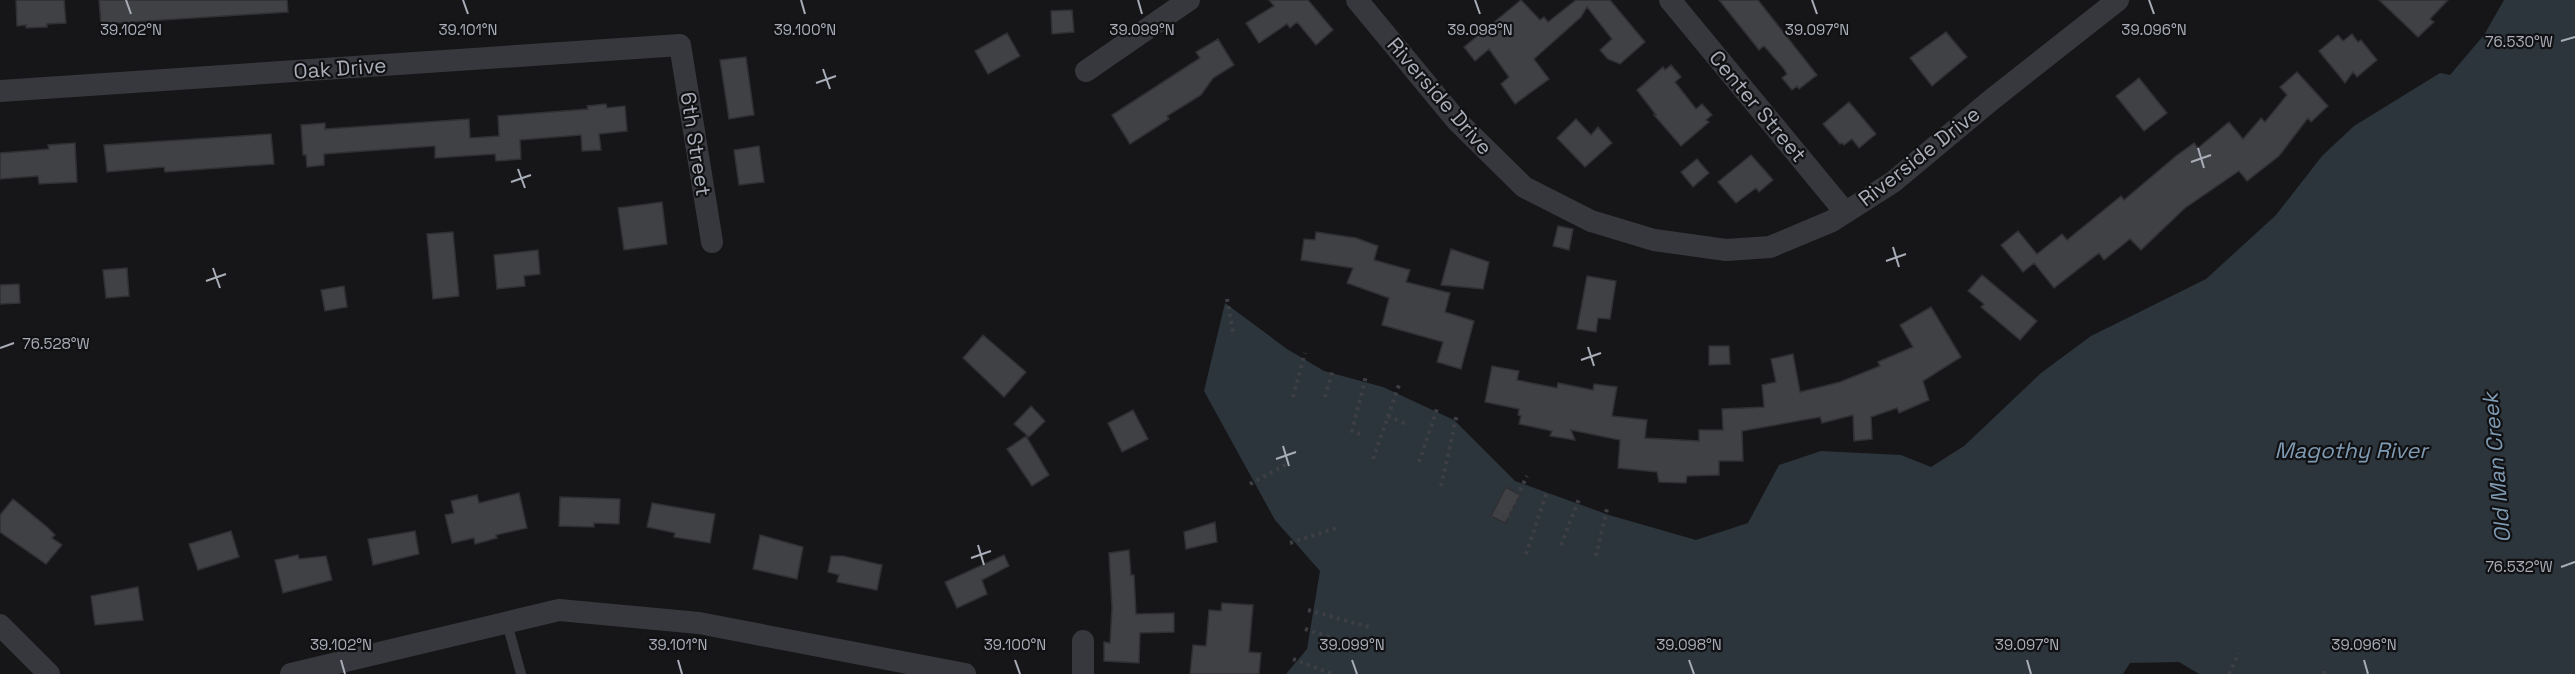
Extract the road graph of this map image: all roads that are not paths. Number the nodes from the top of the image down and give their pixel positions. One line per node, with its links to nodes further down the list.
1 (1189, 0): 6 (street)
2 (1357, 0): 8 (street, Riverside Drive)
3 (1670, 0): 8 (street, Center Street)
4 (2118, 0): 8 (street, Riverside Drive)
5 (680, 45): 7 (street, Oak Drive); 9 (street, 6th Street)
6 (1086, 71)
7 (0, 91)
8 (1845, 212)
9 (712, 242)
10 (507, 623): 14 (street); 15 (lane); 16 (street)
11 (0, 625): 13 (street)
12 (1083, 641): 17 (street)
13 (49, 674)
14 (291, 674)
15 (520, 674)
16 (965, 674)
17 (1083, 674)

